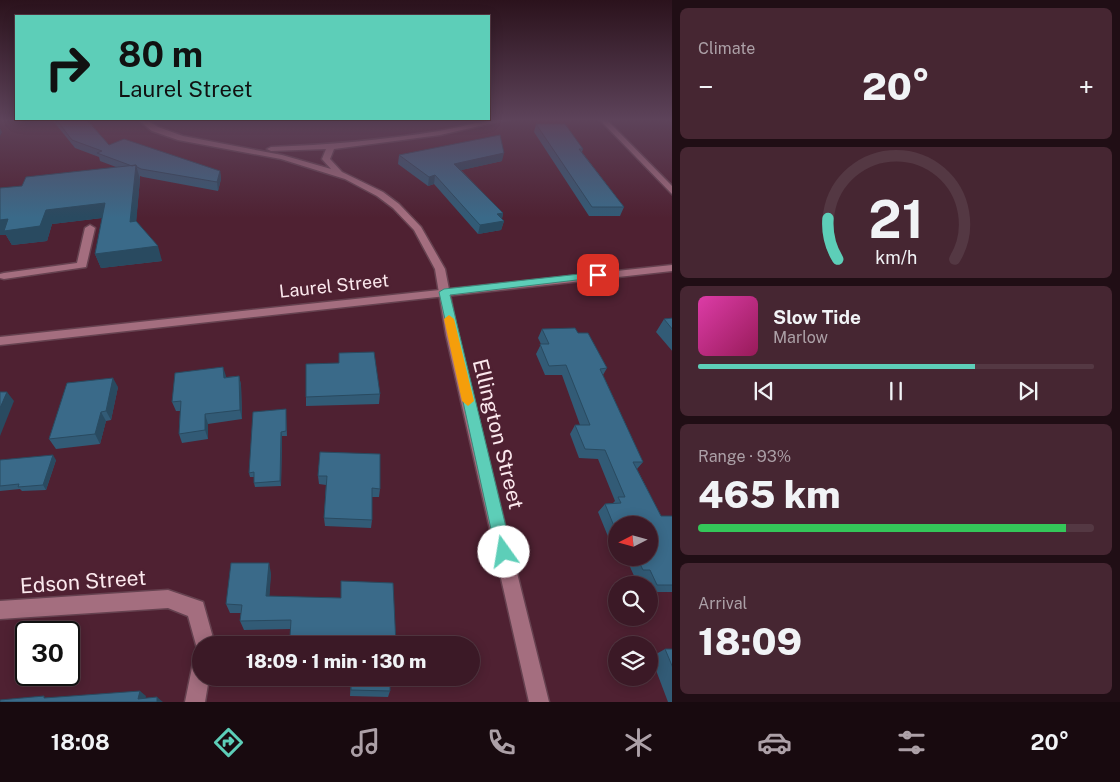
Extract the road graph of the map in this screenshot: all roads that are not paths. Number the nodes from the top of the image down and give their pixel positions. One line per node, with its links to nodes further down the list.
1 (254, 152): 4 (street, Ellington Street)
2 (329, 152): 4 (street)
3 (633, 152): 5 (street)
4 (340, 175): 9 (street, Ellington Street)
5 (672, 193)
6 (90, 228): 8 (street)
7 (672, 268): 9 (street, Laurel Street)
8 (1, 279)
9 (444, 292): 10 (street, Laurel Street); 15 (street, Ellington Street)
10 (0, 341)
11 (0, 610): 12 (street, Edson Street)
12 (203, 636)
13 (198, 686): 14 (street)
14 (195, 702)
15 (539, 702)

